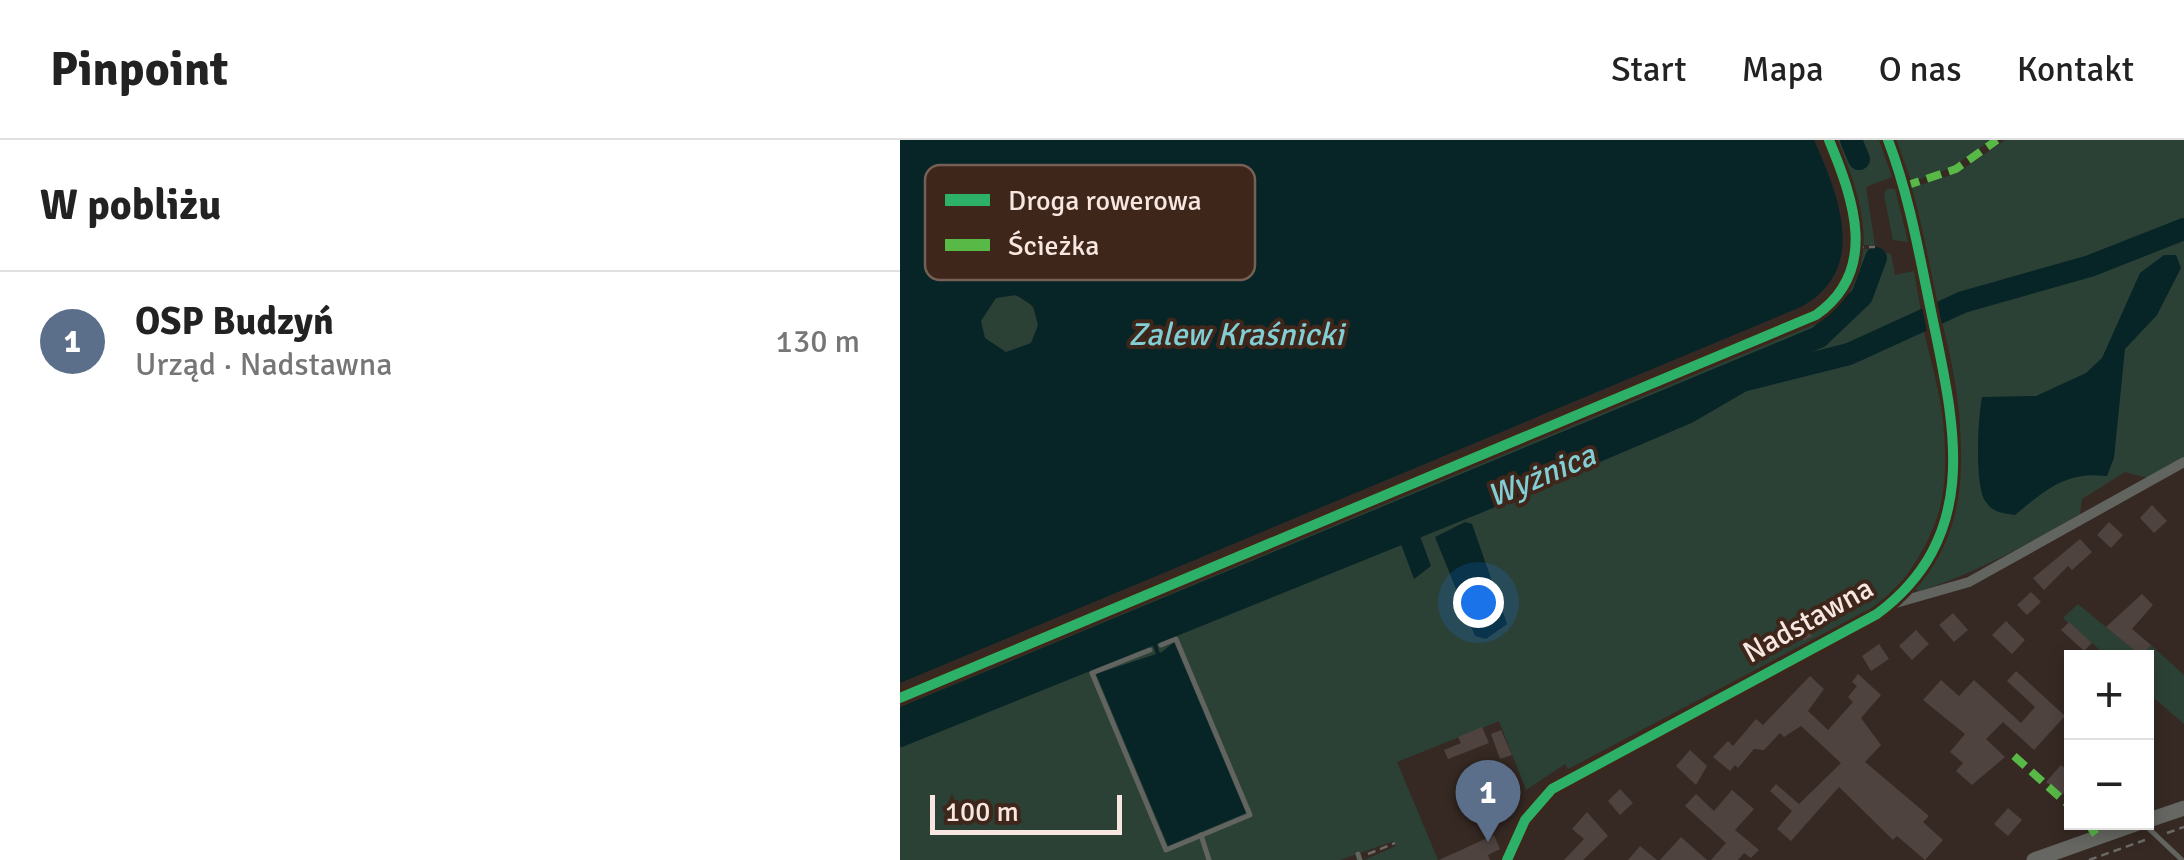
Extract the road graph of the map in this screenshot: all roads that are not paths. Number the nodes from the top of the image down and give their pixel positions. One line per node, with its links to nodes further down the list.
1 (1888, 140): 3 (street, Nadstawna)
2 (2184, 462): 3 (street, Nadstawna)
3 (1892, 604): 12 (street, Nadstawna)
4 (1160, 645): 10 (lane)
5 (1150, 650): 10 (lane)
6 (2184, 808): 7 (street)
7 (2154, 818)
8 (2121, 830): 13 (street)
9 (2151, 830): 14 (lane)
10 (1201, 835): 11 (lane)
11 (1209, 860)
12 (1507, 860)
13 (2034, 860)
14 (2182, 860)

